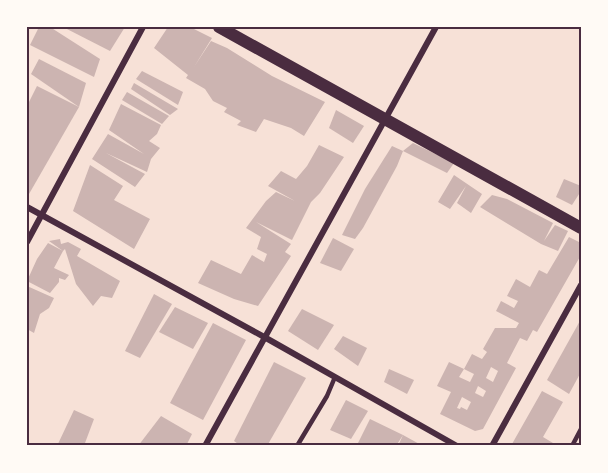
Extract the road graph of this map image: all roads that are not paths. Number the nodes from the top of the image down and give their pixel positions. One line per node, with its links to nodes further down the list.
1 (143, 27): 6 (street)
2 (219, 27): 4 (main road)
3 (436, 27): 4 (street)
4 (386, 120): 7 (main road); 10 (street)
5 (27, 207): 6 (street)
6 (42, 216): 8 (street); 10 (street)
7 (581, 228)
8 (27, 242)
9 (581, 285): 16 (street)
10 (266, 338): 11 (street); 13 (street)
11 (335, 377): 14 (lane); 15 (street)
12 (581, 429): 17 (lane)
13 (205, 446)
14 (297, 446)
15 (457, 446)
16 (492, 446)
17 (572, 446)

